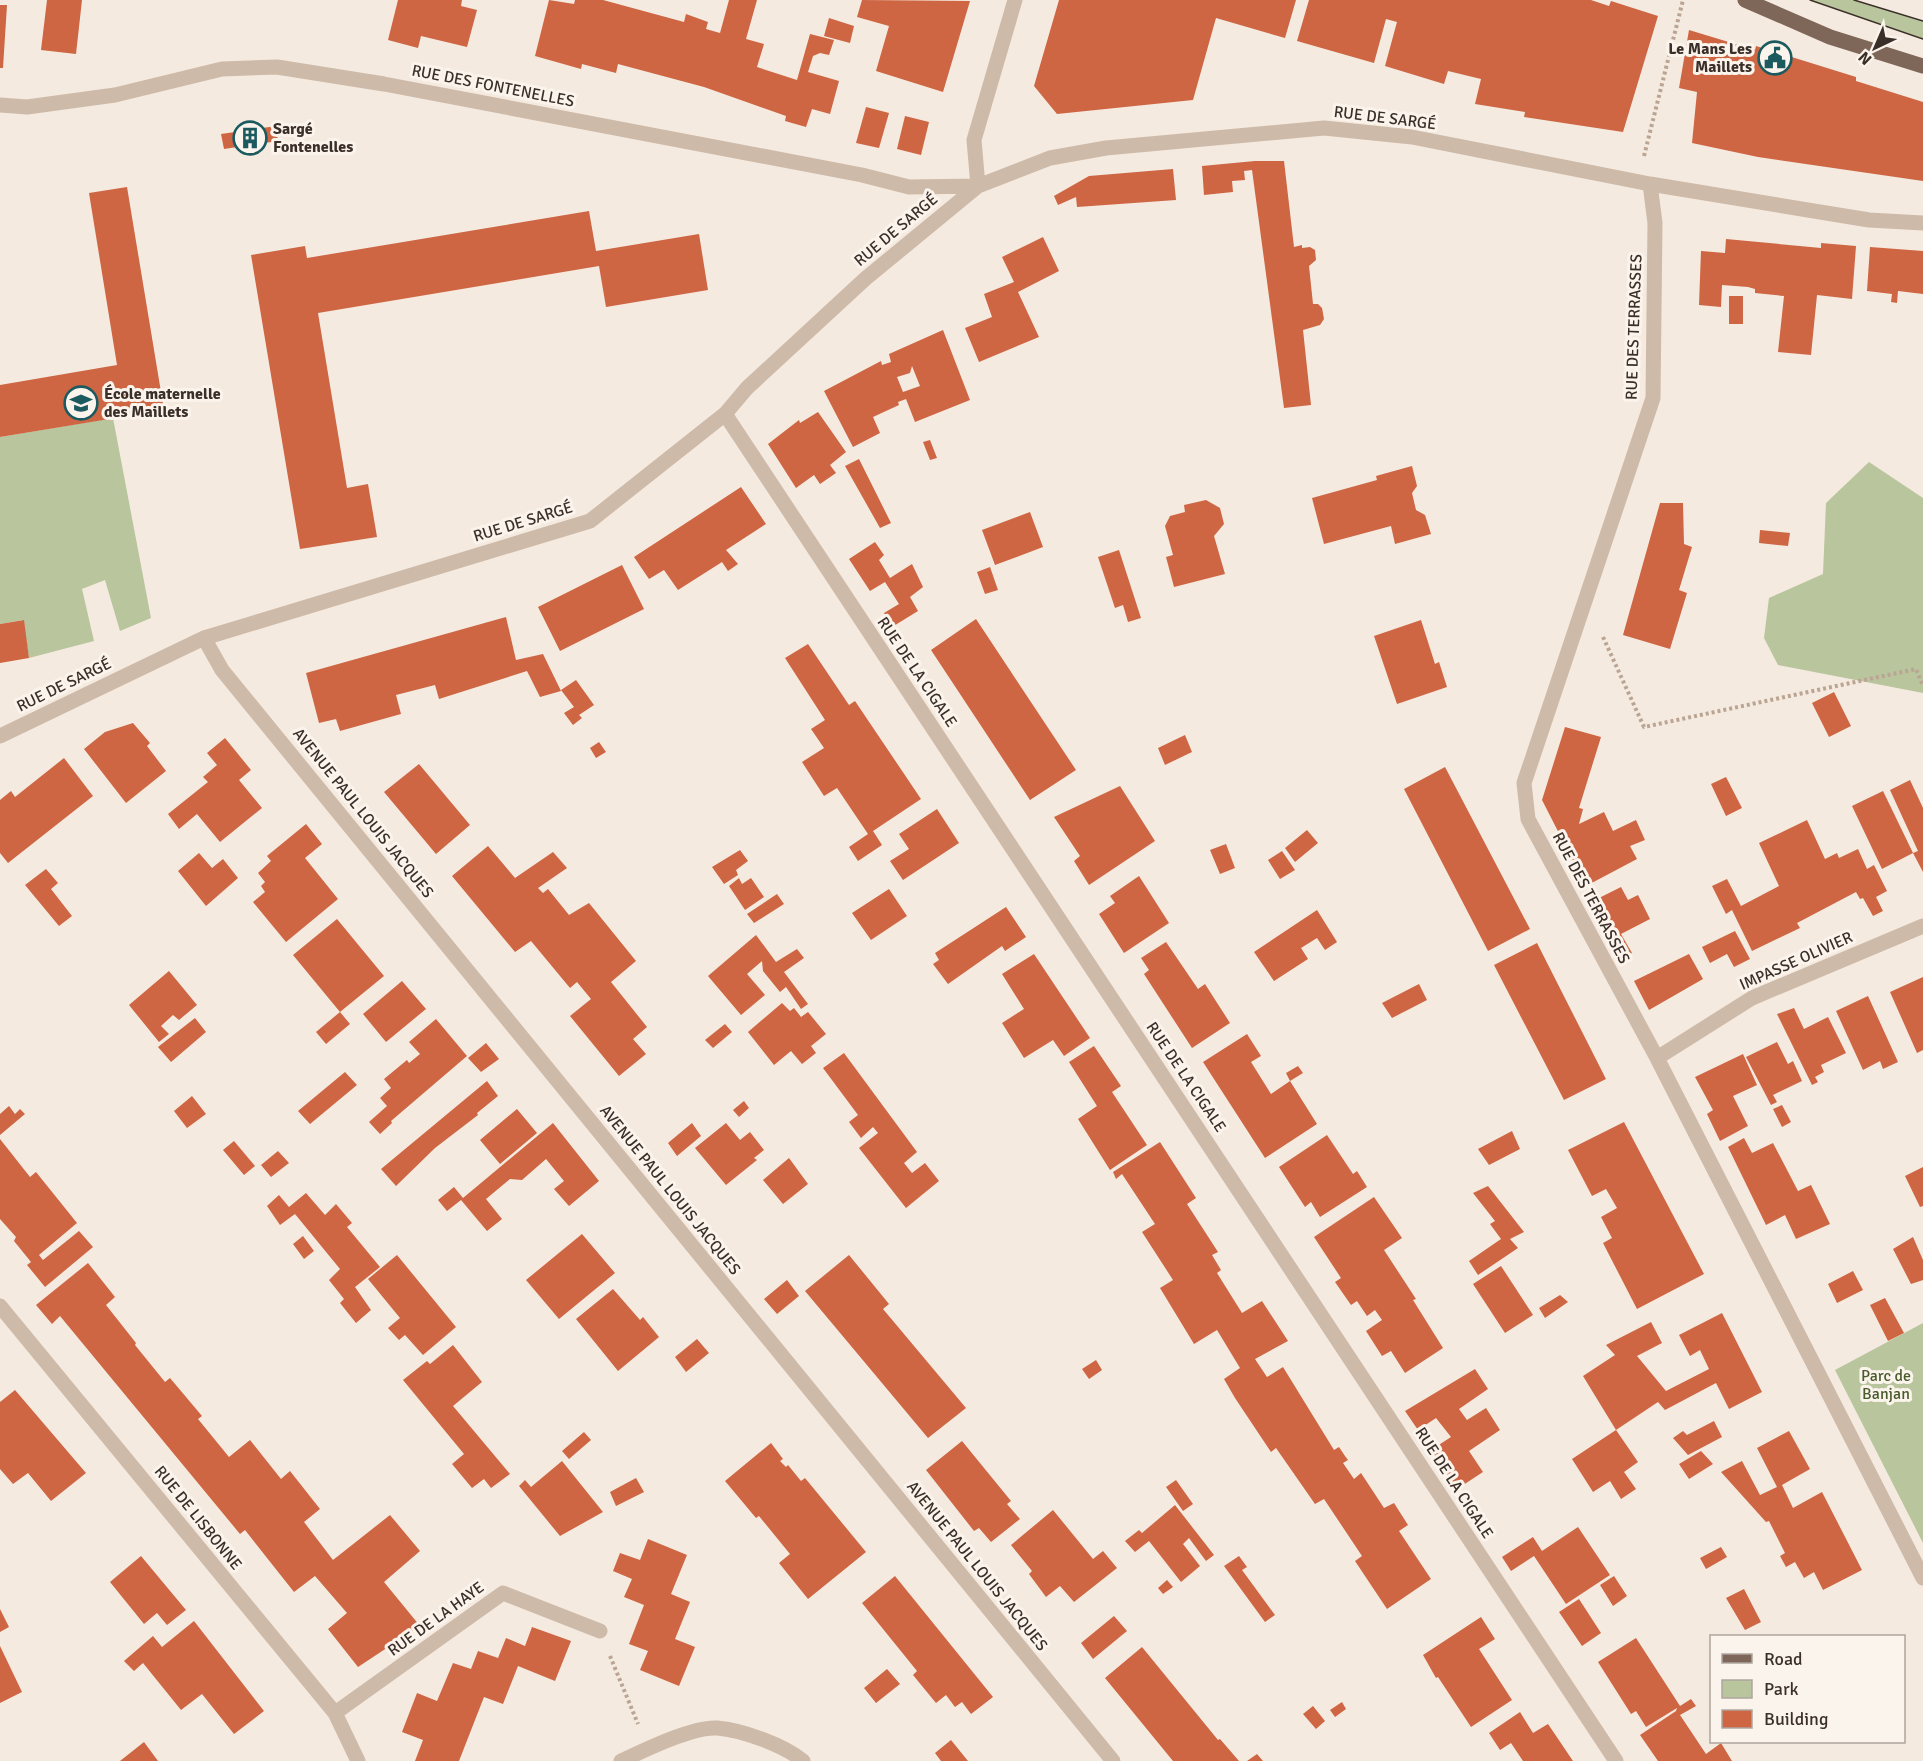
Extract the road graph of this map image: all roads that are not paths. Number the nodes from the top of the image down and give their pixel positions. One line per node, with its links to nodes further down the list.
1 (1015, 0): 6 (street)
2 (1745, 0): 3 (main road)
3 (1923, 66)
4 (0, 105): 6 (street, RUE DES FONTENELLES)
5 (1650, 184): 6 (street, RUE DE SARGÉ); 7 (street, RUE DE SARGÉ); 12 (street, RUE DES TERRASSES)
6 (978, 186): 8 (street, RUE DE SARGÉ)
7 (1923, 223)
8 (725, 414): 9 (street, RUE DE SARGÉ); 21 (street, RUE DE LA CIGALE)
9 (204, 638): 10 (street, RUE DE SARGÉ); 20 (street, AVENUE PAUL LOUIS JACQUES)
10 (0, 736)
11 (1923, 926): 12 (street, IMPASSE OLIVIER)
12 (1657, 1058): 14 (street, RUE DES TERRASSES)
13 (0, 1306): 16 (street, RUE DE LISBONNE)
14 (1923, 1578)
15 (600, 1631): 16 (street, RUE DE LA HAYE)
16 (335, 1713): 17 (street, RUE DE LISBONNE)
17 (358, 1761)
18 (621, 1761): 19 (street)
19 (803, 1761)
20 (1113, 1761)
21 (1616, 1761)

